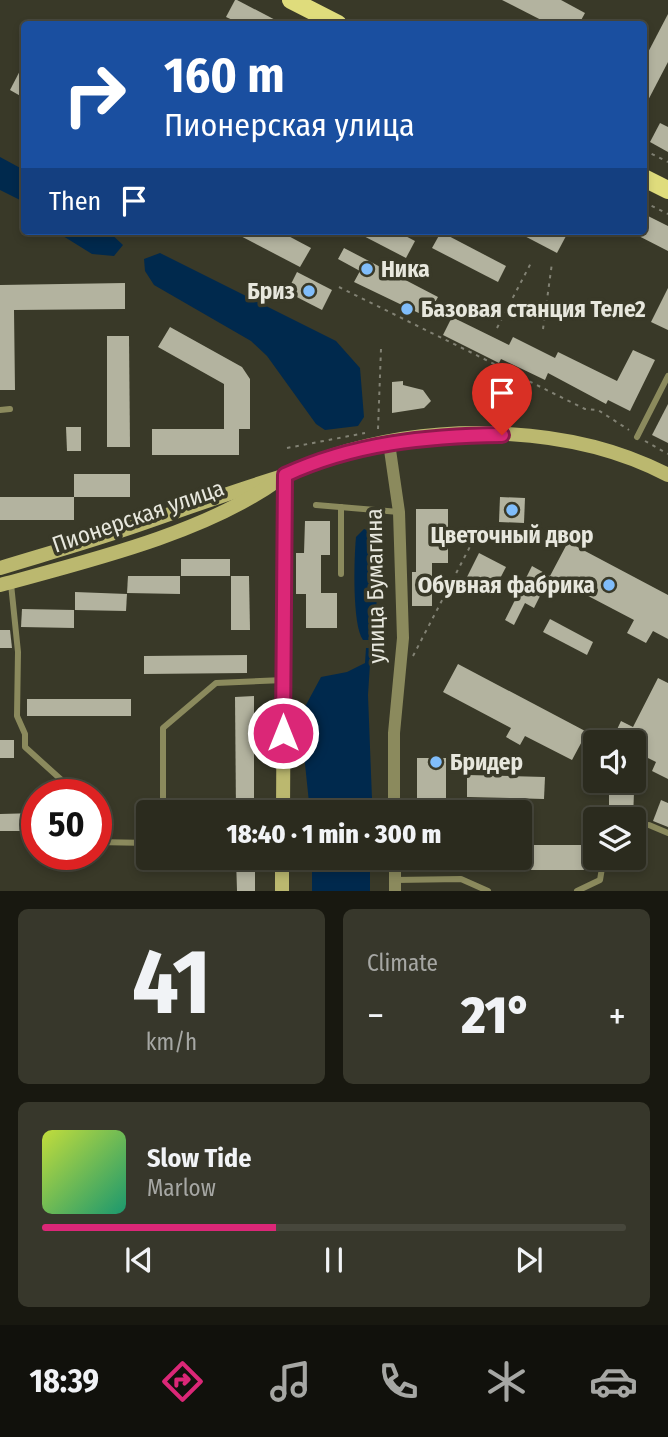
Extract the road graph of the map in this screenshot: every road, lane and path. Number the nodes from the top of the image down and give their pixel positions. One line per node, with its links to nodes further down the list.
1 (291, 0): 2 (main road)
2 (332, 21)
3 (647, 152): 4 (path)
4 (668, 162)
5 (647, 180): 6 (main road)
6 (668, 191)
7 (647, 204): 8 (path)
8 (668, 214)
9 (532, 261): 12 (path)
10 (552, 263): 13 (path)
11 (339, 287): 19 (path)
12 (497, 328)
13 (543, 328)
14 (381, 349): 18 (path)
15 (668, 376): 19 (lane)
16 (10, 409): 17 (lane)
17 (0, 410)
18 (378, 430)
19 (637, 437): 21 (path)
20 (389, 443): 22 (main road, Пионерская улица); 23 (main road, Пионерская улица); 26 (street, улица Бумагина)
21 (668, 454)
22 (285, 475): 28 (main road, Пионерская улица); 30 (main road, Пионерская улица); 32 (main road)
23 (668, 475)
24 (316, 505): 25 (lane)
25 (341, 507): 26 (lane); 29 (lane)
26 (399, 512): 36 (street, улица Бумагина)
27 (529, 543): 31 (path)
28 (0, 568)
29 (341, 574)
30 (5, 584): 33 (lane)
31 (411, 661)
32 (284, 680): 34 (lane); 35 (main road)
33 (61, 779)
34 (163, 800)
35 (283, 800)
36 (394, 800)
37 (649, 825): 38 (lane)
38 (668, 833)
39 (112, 842): 40 (lane)
40 (136, 843)
41 (282, 870): 44 (main road)
42 (602, 870): 46 (lane)
43 (395, 886): 45 (lane)
44 (282, 891)
45 (488, 891)
46 (577, 891)

